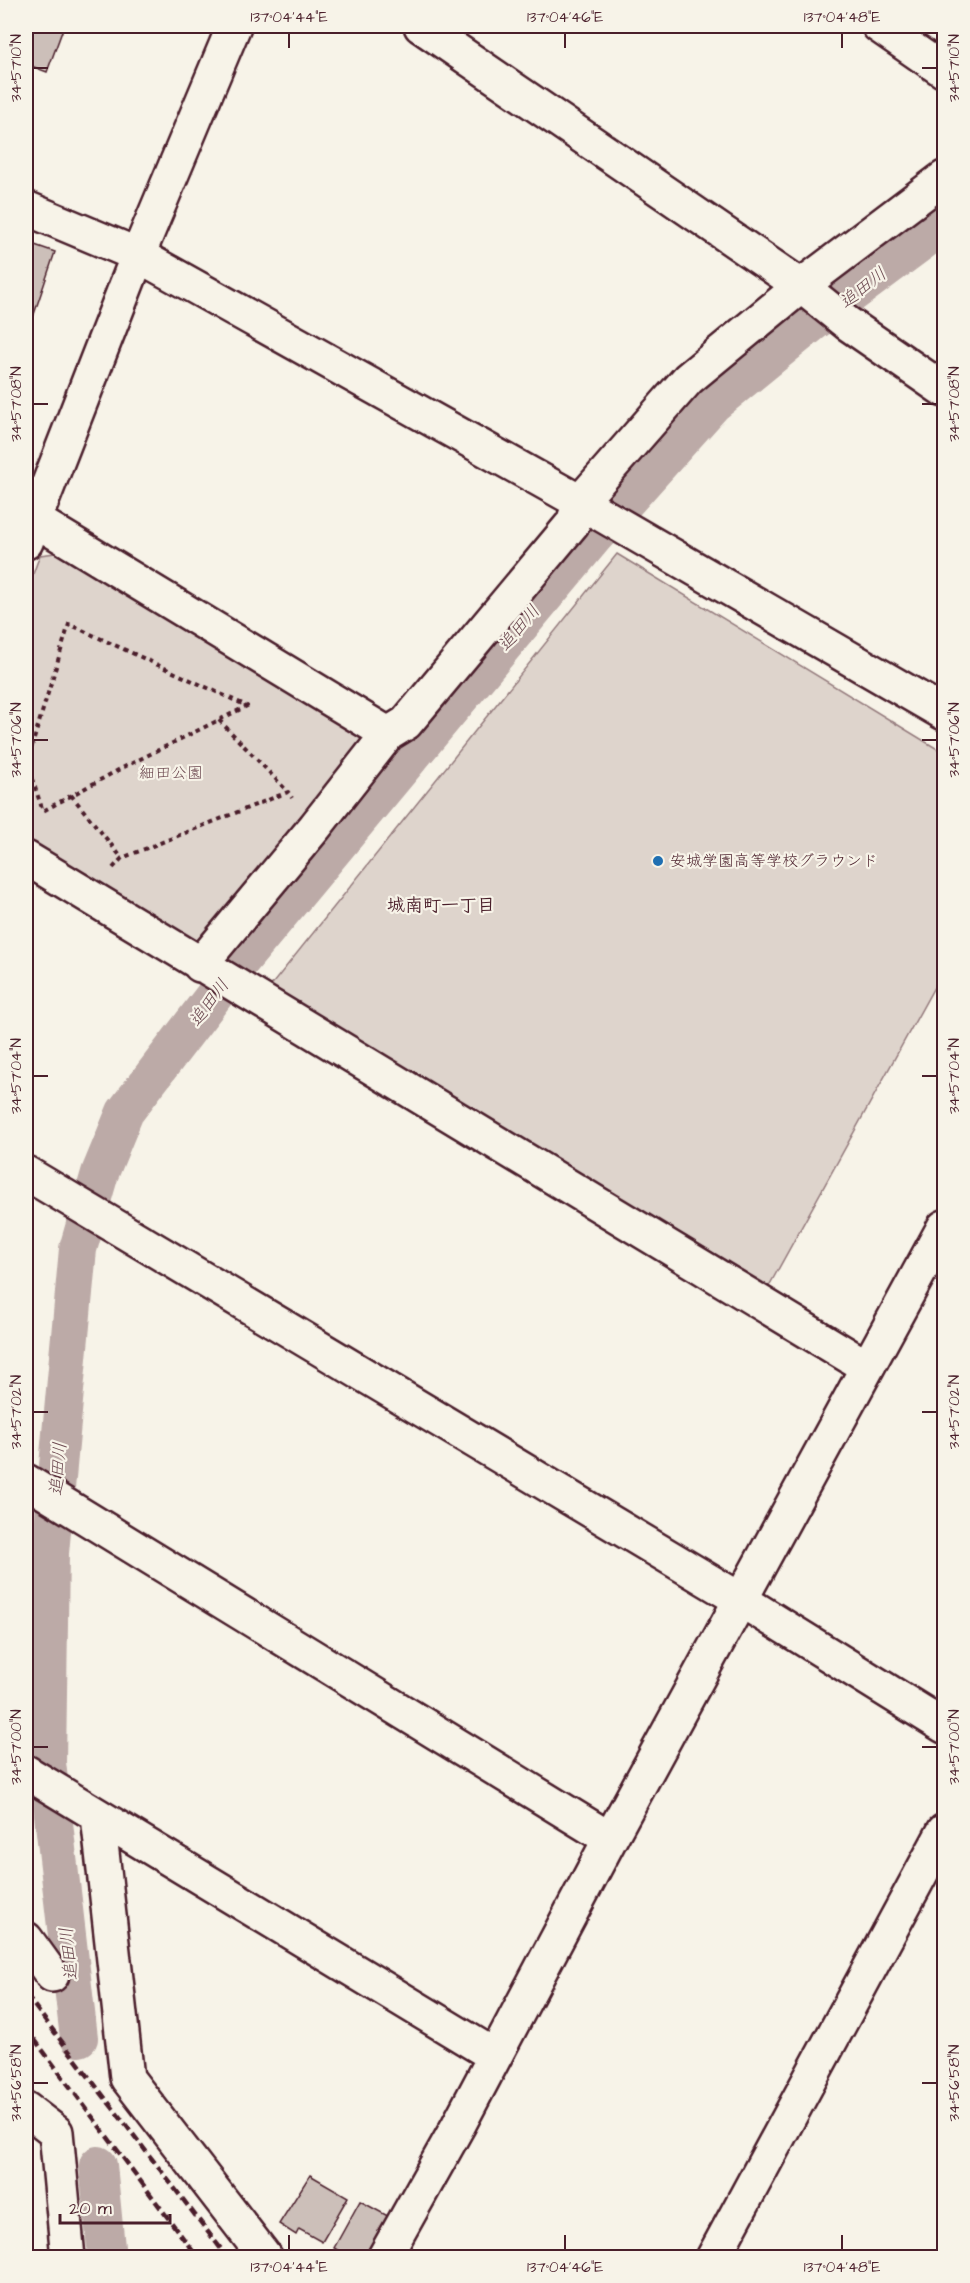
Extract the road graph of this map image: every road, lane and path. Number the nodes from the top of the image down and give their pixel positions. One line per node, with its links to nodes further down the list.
1 (234, 26): 7 (street)
2 (421, 26): 8 (street)
3 (879, 26): 4 (street)
4 (945, 71)
5 (945, 178): 8 (street)
6 (26, 208): 7 (street)
7 (138, 255): 10 (street); 11 (street)
8 (808, 291): 9 (street); 10 (street)
9 (945, 390)
10 (600, 514): 12 (street); 14 (street)
11 (30, 531): 14 (street)
12 (945, 713)
13 (219, 720): 15 (path); 16 (path); 17 (path)
14 (388, 734): 18 (street)
15 (26, 762): 17 (path)
16 (288, 792): 17 (path); 18 (path)
17 (71, 795)
18 (315, 827): 20 (street)
19 (26, 858): 20 (street)
20 (217, 975): 23 (street)
21 (26, 1173): 25 (street)
22 (945, 1227): 23 (street)
23 (867, 1367): 25 (street)
24 (38, 1489): 30 (street)
25 (741, 1600): 26 (street); 30 (street)
26 (945, 1726)
27 (31, 1775): 28 (street)
28 (98, 1816): 33 (street); 36 (street)
29 (945, 1831): 38 (street)
30 (610, 1839): 33 (street)
31 (26, 1939): 32 (street)
32 (52, 1975)
33 (495, 2056): 37 (street)
34 (26, 2109): 35 (street)
35 (68, 2258)
36 (266, 2258)
37 (384, 2258)
38 (713, 2258)

